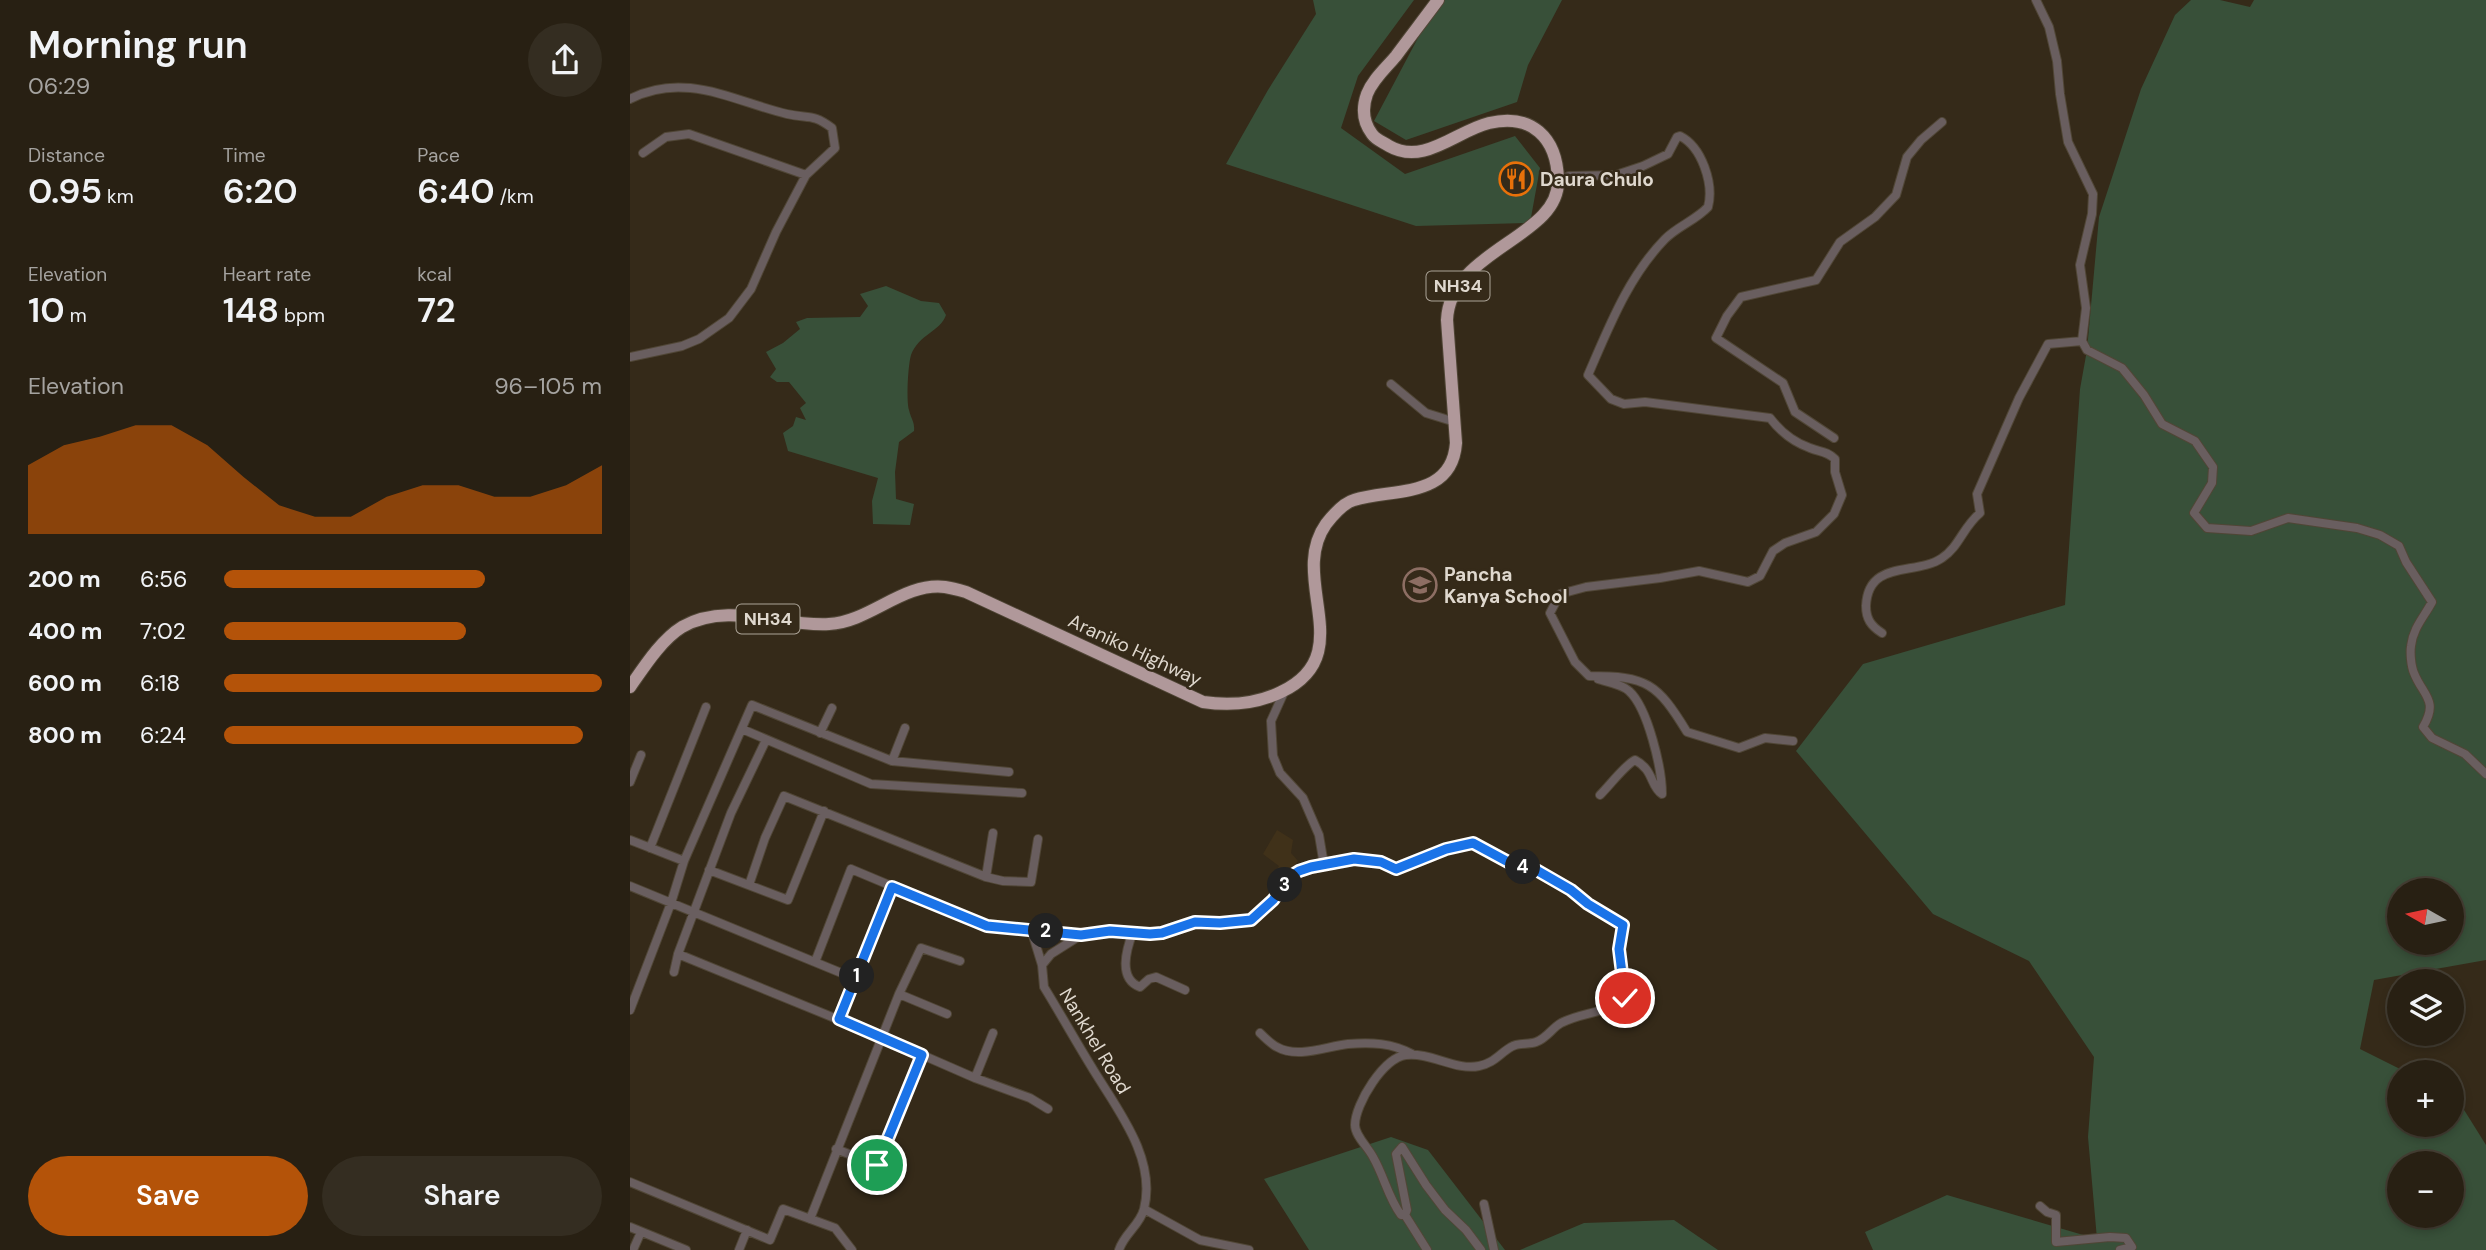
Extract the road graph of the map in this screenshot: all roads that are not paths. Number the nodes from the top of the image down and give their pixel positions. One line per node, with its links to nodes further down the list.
1 (1438, 0): 7 (highway)
2 (2036, 0): 8 (street)
3 (630, 99): 6 (street)
4 (1942, 122): 12 (street)
5 (643, 153): 6 (street)
6 (806, 175): 9 (street)
7 (1558, 182): 11 (highway, Araniko Highway / NH34); 14 (street)
8 (2082, 341): 13 (street); 27 (street)
9 (630, 357)
10 (1391, 384): 11 (street)
11 (1455, 422): 16 (highway, Araniko Highway / NH34)
12 (1834, 438)
13 (1882, 633)
14 (1588, 676): 23 (street); 30 (street)
15 (630, 687): 16 (highway, Araniko Highway / NH34)
16 (1285, 690): 37 (street)
17 (706, 707): 35 (street)
18 (832, 708): 21 (street)
19 (742, 729): 21 (street); 22 (street); 36 (street)
20 (905, 729): 25 (street)
21 (820, 733): 25 (street)
22 (766, 740): 29 (street); 38 (street)
23 (1793, 741)
24 (641, 755): 28 (street)
25 (892, 761): 26 (street)
26 (1009, 772)
27 (2486, 774)
28 (630, 782)
29 (1022, 793)
30 (1600, 795)
31 (824, 811): 39 (street); 40 (street); 40 (street)
32 (993, 833): 39 (street)
33 (1038, 839): 39 (street)
34 (630, 840): 35 (street)
35 (650, 848): 36 (street)
36 (684, 861): 43 (street)
37 (1324, 866): 46 (street); 63 (street)
38 (709, 870): 40 (street); 44 (street)
39 (986, 877)
40 (749, 885)
41 (630, 886): 43 (street)
42 (892, 887): 45 (street); 50 (street); 53 (street)
43 (671, 903): 44 (street); 56 (street)
44 (693, 912): 48 (street); 50 (street)
45 (1031, 929): 47 (street); 51 (street, Nankhel Road)
46 (1133, 933): 47 (street); 54 (street)
47 (1081, 935): 51 (street)
48 (678, 954): 52 (street); 58 (street)
49 (960, 961): 55 (street)
50 (815, 962): 53 (street)
51 (1042, 965): 70 (street, Nankhel Road)
52 (674, 972)
53 (856, 979): 58 (street)
54 (1185, 990)
55 (899, 994): 57 (street); 61 (street)
56 (631, 1005)
57 (947, 1014)
58 (839, 1019): 61 (street)
59 (993, 1033): 64 (street)
60 (1260, 1033): 63 (street)
61 (881, 1037): 62 (street); 66 (street)
62 (922, 1055): 64 (street); 66 (street)
63 (1415, 1055): 71 (street)
64 (975, 1078): 65 (street)
65 (1048, 1109)
66 (836, 1149): 72 (street)
67 (630, 1182): 74 (street)
68 (1484, 1204): 84 (street)
69 (2040, 1206): 85 (street)
70 (1143, 1209): 80 (street, Nankhel Road); 81 (street)
71 (1405, 1215): 82 (street); 83 (street)
72 (810, 1219): 74 (street); 79 (street)
73 (630, 1227): 75 (street)
74 (747, 1230): 78 (street)
75 (641, 1232): 76 (street); 77 (street)
76 (681, 1249)
77 (633, 1250)
78 (738, 1250)
79 (852, 1250)
80 (1119, 1250)
81 (1250, 1250)
82 (1427, 1250)
83 (1481, 1250)
84 (1494, 1250)
85 (2120, 1250)

